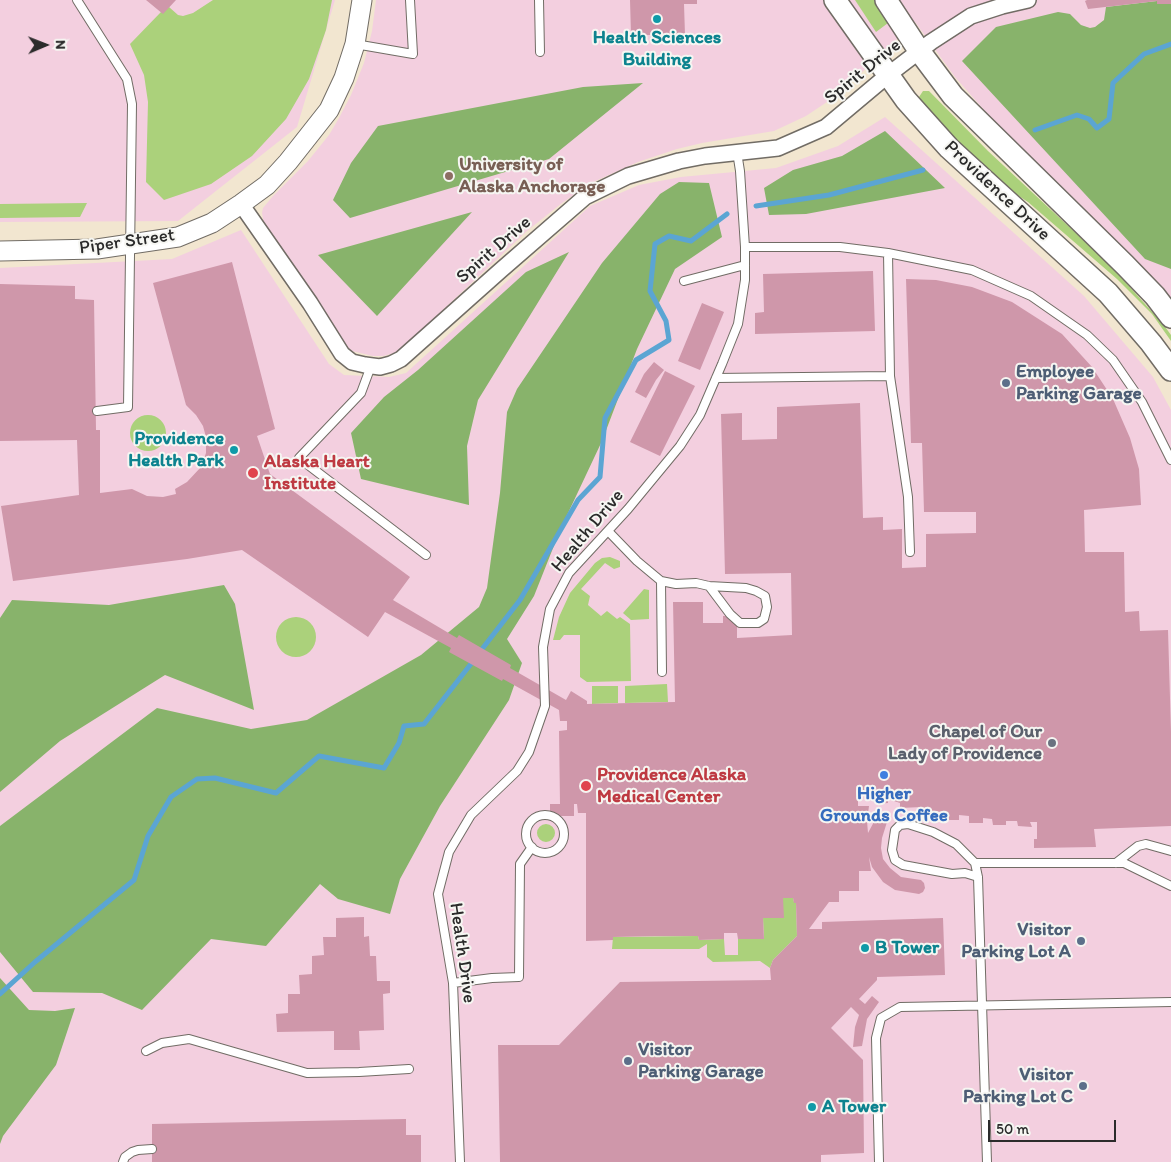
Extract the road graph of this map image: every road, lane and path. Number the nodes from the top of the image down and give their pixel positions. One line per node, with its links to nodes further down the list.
1 (78, 0): 14 (lane)
2 (362, 0): 8 (street, Piper Street)
3 (410, 0): 8 (lane)
4 (539, 0): 9 (lane)
5 (835, 0): 11 (main road, Providence Drive)
6 (886, 0): 10 (main road, Providence Drive)
7 (1028, 0): 10 (street, Spirit Drive)
8 (355, 44): 13 (street, Piper Street)
9 (540, 52)
10 (920, 52): 11 (street, Spirit Drive); 20 (main road, Providence Drive)
11 (888, 75): 12 (street, Spirit Drive); 22 (main road, Providence Drive)
12 (737, 152): 15 (lane, Health Drive); 21 (street, Spirit Drive)
13 (241, 204): 14 (street, Piper Street); 21 (street, Spirit Drive)
14 (129, 244): 16 (street, Piper Street); 25 (lane)
15 (745, 247): 17 (lane); 18 (lane, Health Drive)
16 (0, 251)
17 (888, 253): 23 (lane); 26 (lane)
18 (745, 265): 19 (lane); 24 (lane, Health Drive)
19 (684, 281)
20 (1171, 317)
21 (371, 366): 29 (lane)
22 (1171, 370)
23 (890, 376): 24 (lane); 28 (lane)
24 (716, 378): 27 (lane, Health Drive)
25 (96, 411)
26 (1171, 460)
27 (608, 531): 30 (lane); 39 (lane, Health Drive)
28 (910, 552)
29 (426, 555)
30 (661, 581): 31 (lane); 32 (lane)
31 (709, 586): 31 (lane)
32 (662, 672)
33 (532, 847): 33 (lane); 39 (lane)
34 (1171, 851): 36 (lane)
35 (975, 863): 36 (lane); 37 (lane); 37 (lane)
36 (1116, 863): 38 (lane)
37 (978, 877): 41 (lane)
38 (1171, 886)
39 (453, 983): 46 (lane, Health Drive)
40 (1171, 1002): 41 (lane)
41 (981, 1005): 47 (lane); 48 (lane)
42 (146, 1050): 43 (lane)
43 (409, 1069)
44 (152, 1149): 45 (lane)
45 (122, 1162)
46 (460, 1162)
47 (879, 1162)
48 (987, 1162)

